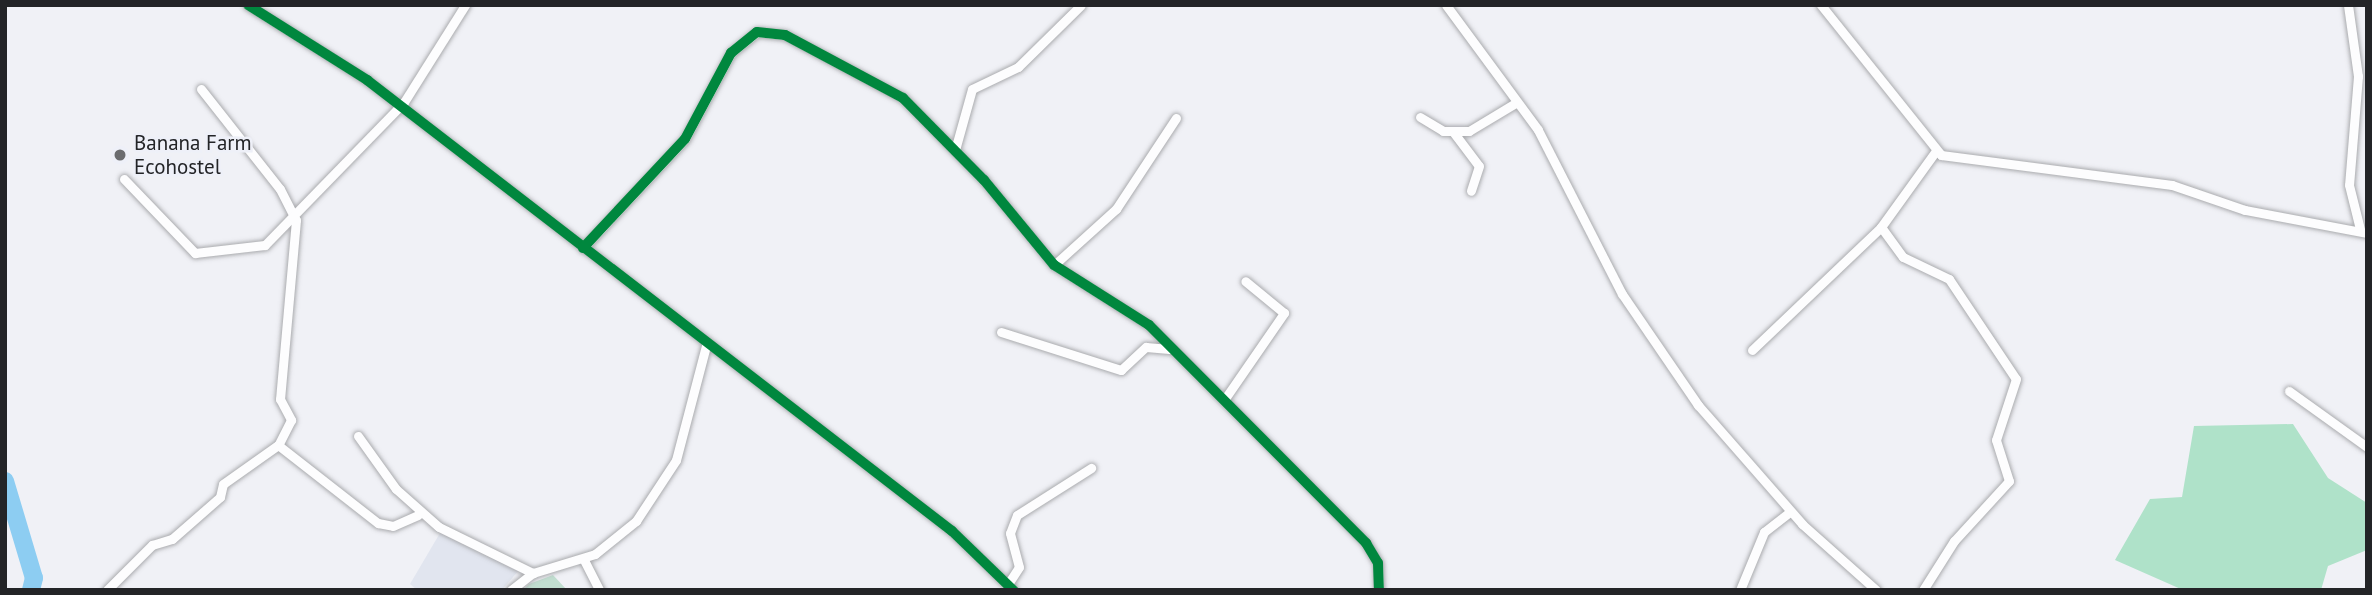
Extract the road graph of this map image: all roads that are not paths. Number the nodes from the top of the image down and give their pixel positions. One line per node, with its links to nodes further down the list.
1 (248, 5): 11 (street)
2 (465, 5): 11 (street)
3 (1081, 5): 15 (street)
4 (1446, 5): 10 (street)
5 (1821, 5): 16 (street)
6 (2348, 5): 8 (street)
7 (2367, 57): 8 (street)
8 (2358, 65): 21 (street)
9 (201, 89): 19 (street)
10 (1517, 102): 14 (street); 35 (street)
11 (400, 107): 19 (street); 22 (street)
12 (1420, 117): 14 (street)
13 (1176, 118): 23 (street)
14 (1454, 133): 18 (street)
15 (955, 150): 22 (street); 23 (street)
16 (1935, 152): 20 (street); 21 (street)
17 (124, 179): 19 (street)
18 (1471, 191)
19 (296, 220): 32 (street)
20 (1881, 227): 28 (street); 46 (street)
21 (2363, 231)
22 (583, 248): 26 (street)
23 (1054, 265): 27 (street)
24 (1245, 281): 30 (street)
25 (1001, 332): 27 (street)
26 (708, 342): 37 (street); 39 (street)
27 (1169, 349): 30 (street)
28 (1752, 350)
29 (2289, 391): 33 (street)
30 (1224, 400): 43 (street)
31 (358, 436): 38 (street)
32 (278, 445): 36 (street); 40 (street)
33 (2367, 447)
34 (1091, 468): 39 (street)
35 (1790, 512): 44 (street); 45 (street)
36 (418, 515)
37 (584, 560): 38 (street); 42 (street)
38 (533, 573): 41 (street)
39 (1010, 587)
40 (107, 590)
41 (511, 590)
42 (599, 590)
43 (1379, 590)
44 (1740, 590)
45 (1877, 590)
46 (1923, 590)

